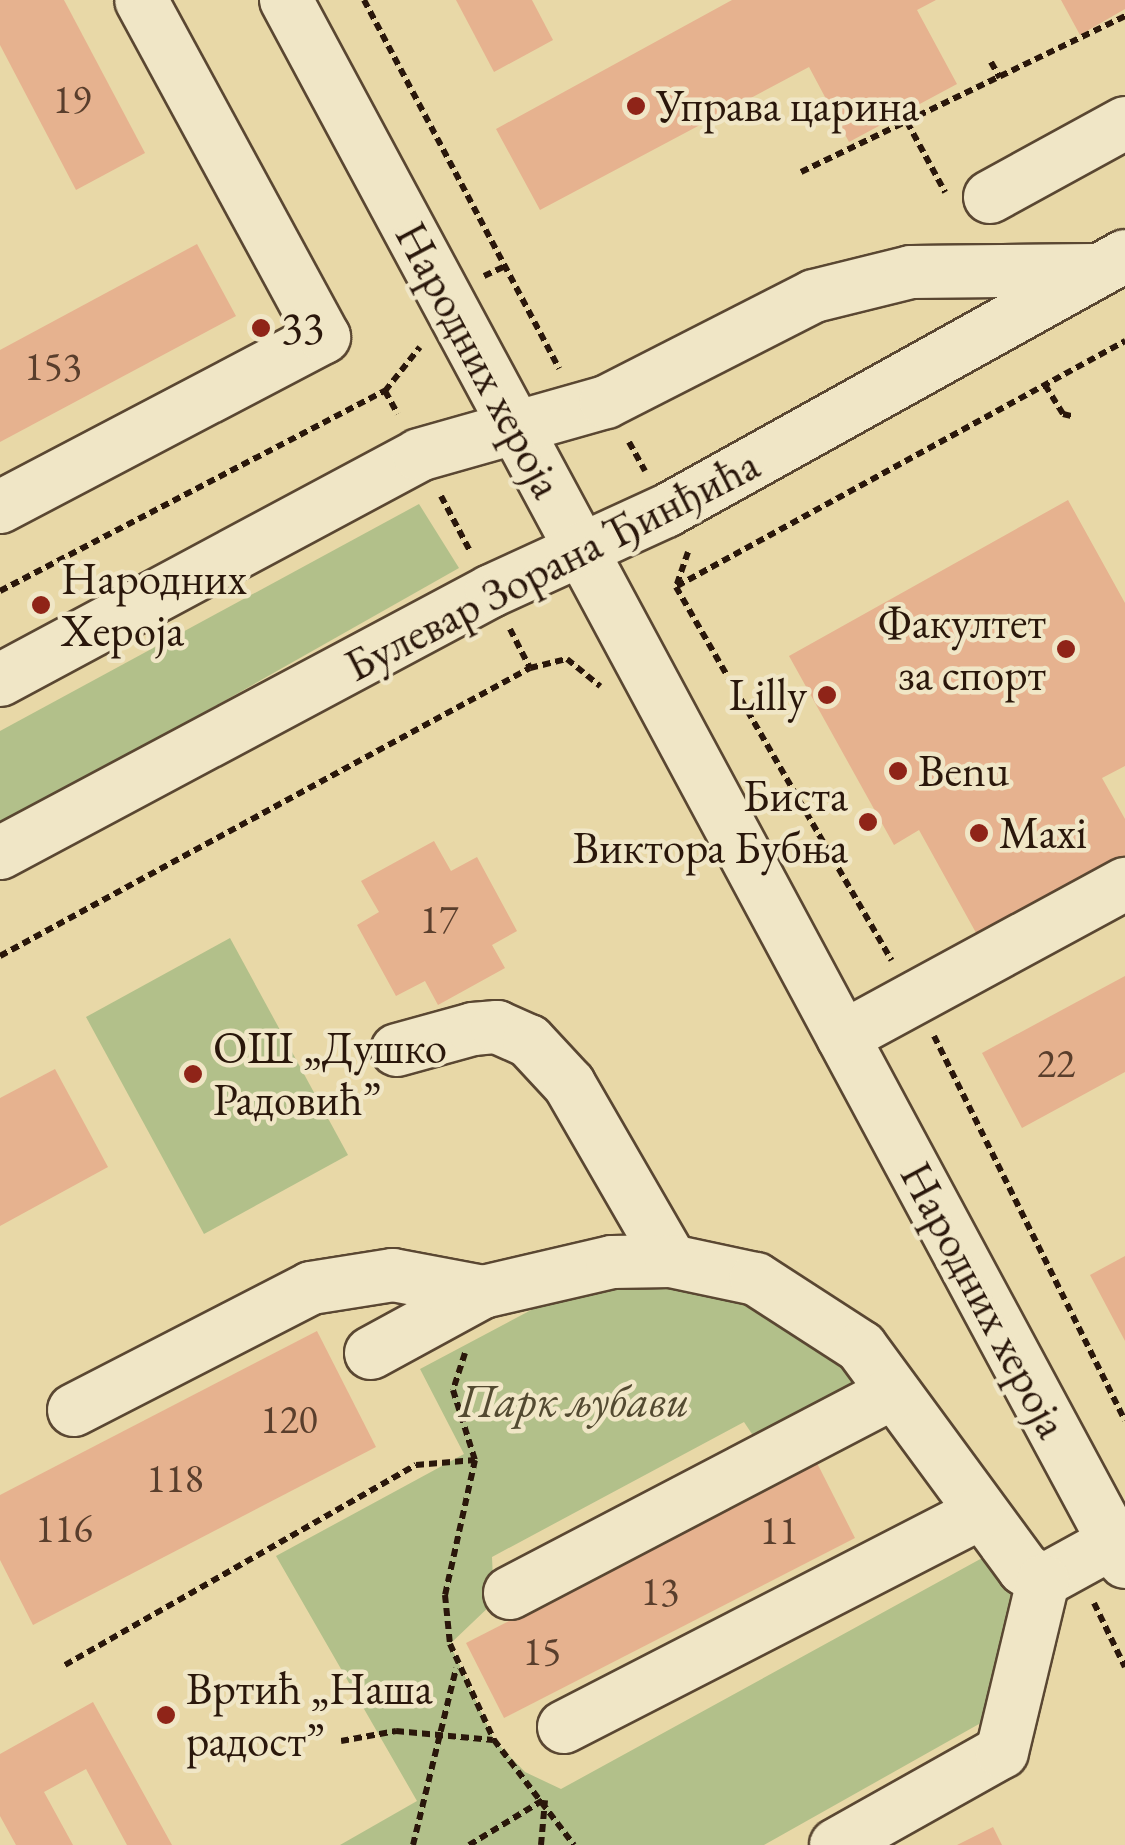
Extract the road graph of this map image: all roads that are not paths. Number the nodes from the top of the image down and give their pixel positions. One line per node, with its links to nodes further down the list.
1 (140, 0): 7 (street)
2 (286, 0): 6 (street, Народних хероја)
3 (1125, 123): 4 (street)
4 (970, 200)
5 (1112, 263): 6 (street, Булевар Зорана Ђинђића); 8 (street, Булевар Зорана Ђинђића)
6 (515, 426): 8 (street, Народних хероја); 9 (street, Булевар Зорана Ђинђића)
7 (0, 508)
8 (584, 555): 10 (street, Булевар Зорана Ђинђића); 12 (street, Народних хероја)
9 (0, 680)
10 (0, 853)
11 (1125, 884): 12 (street)
12 (843, 1037): 20 (street, Народних хероја)
13 (397, 1050): 14 (street)
14 (671, 1261): 15 (street); 17 (street)
15 (484, 1292): 16 (street); 18 (street)
16 (371, 1353)
17 (893, 1393): 19 (street); 22 (street)
18 (74, 1410)
19 (977, 1515): 21 (street); 23 (street)
20 (1120, 1552): 21 (street)
21 (1043, 1581): 24 (street)
22 (510, 1593)
23 (564, 1727)
24 (836, 1845)

